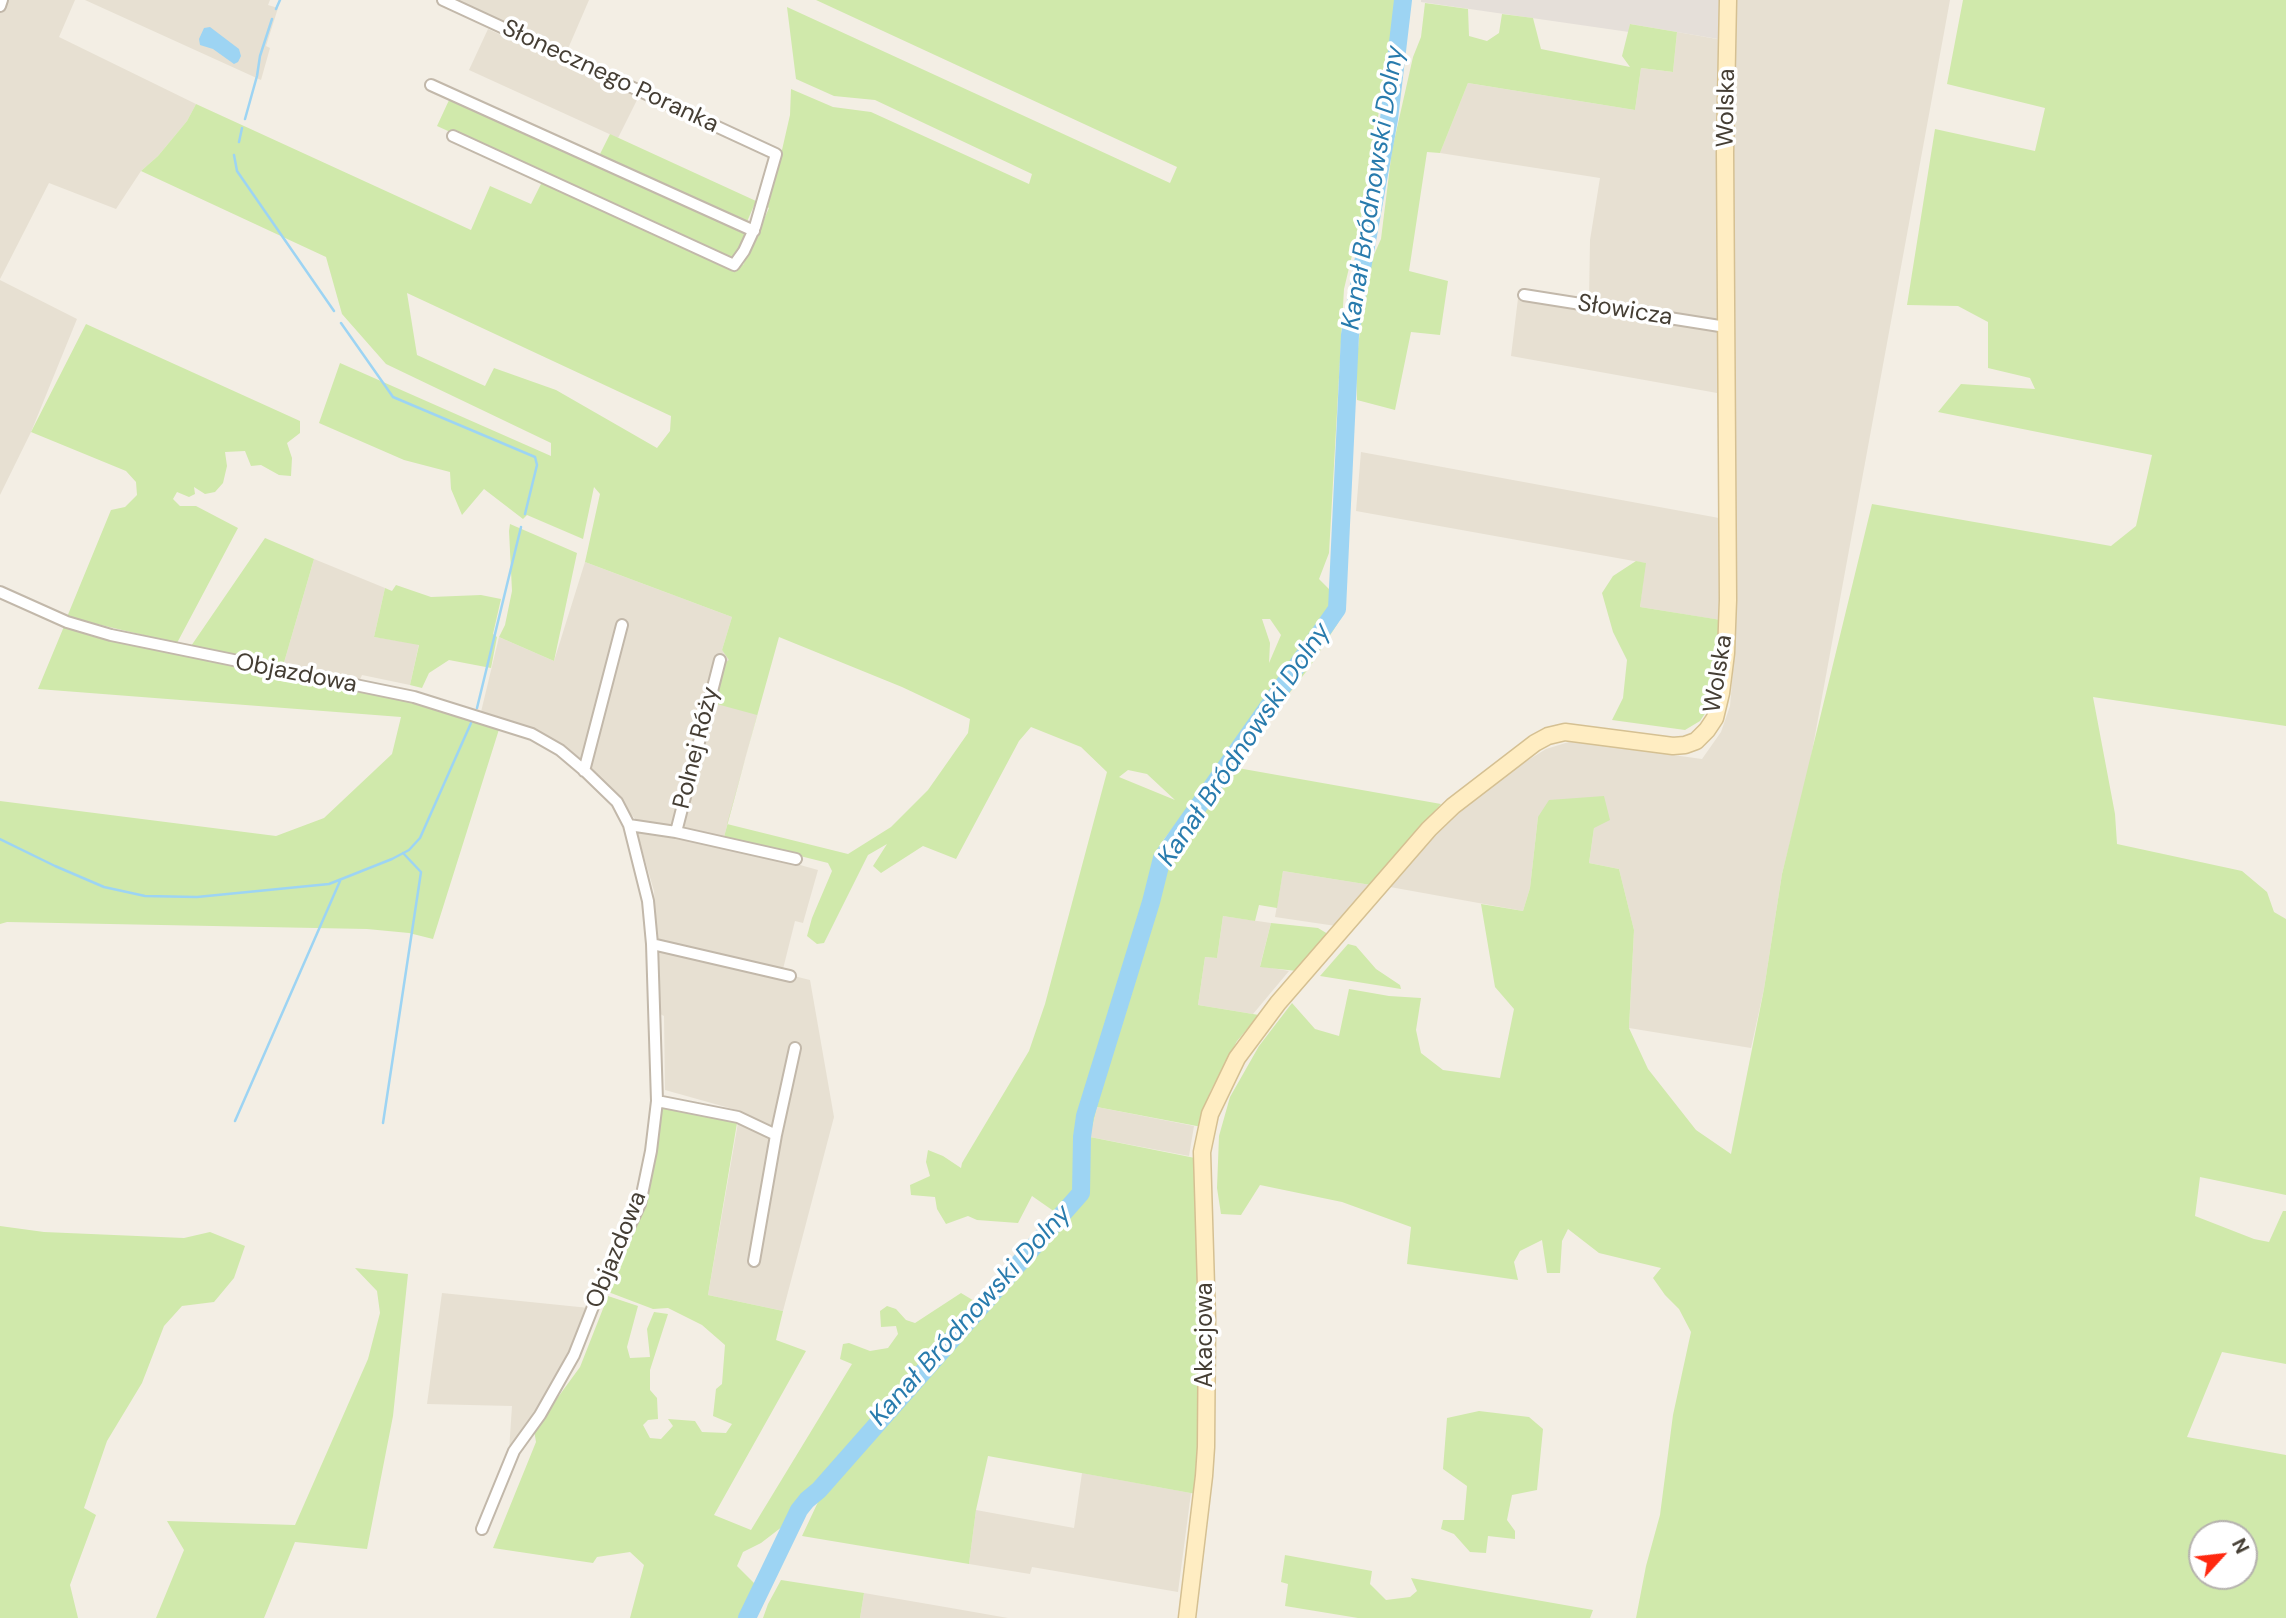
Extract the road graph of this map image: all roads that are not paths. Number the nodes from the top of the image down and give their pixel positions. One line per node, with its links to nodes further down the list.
1 (2, 0): 4 (street)
2 (443, 0): 7 (street, Słonecznego Poranka)
3 (1728, 0): 9 (street, Wolska)
4 (0, 6)
5 (431, 85): 7 (street)
6 (453, 136): 7 (street)
7 (754, 231)
8 (1524, 295): 9 (street, Słowicza)
9 (1726, 327): 20 (street, Wolska)
10 (0, 592): 13 (street, Objazdowa)
11 (622, 625): 13 (street)
12 (720, 660): 15 (street, Polnej Róży)
13 (584, 771): 14 (street, Objazdowa)
14 (629, 825): 15 (street, Polnej Róży); 17 (street, Objazdowa)
15 (676, 832): 16 (street)
16 (796, 859)
17 (652, 944): 18 (street); 21 (street, Objazdowa)
18 (790, 976)
19 (795, 1048): 22 (street)
20 (1237, 1058): 25 (street, Akacjowa)
21 (657, 1101): 22 (street); 24 (street, Objazdowa)
22 (776, 1135): 23 (street)
23 (754, 1261)
24 (482, 1530)
25 (1187, 1618)

